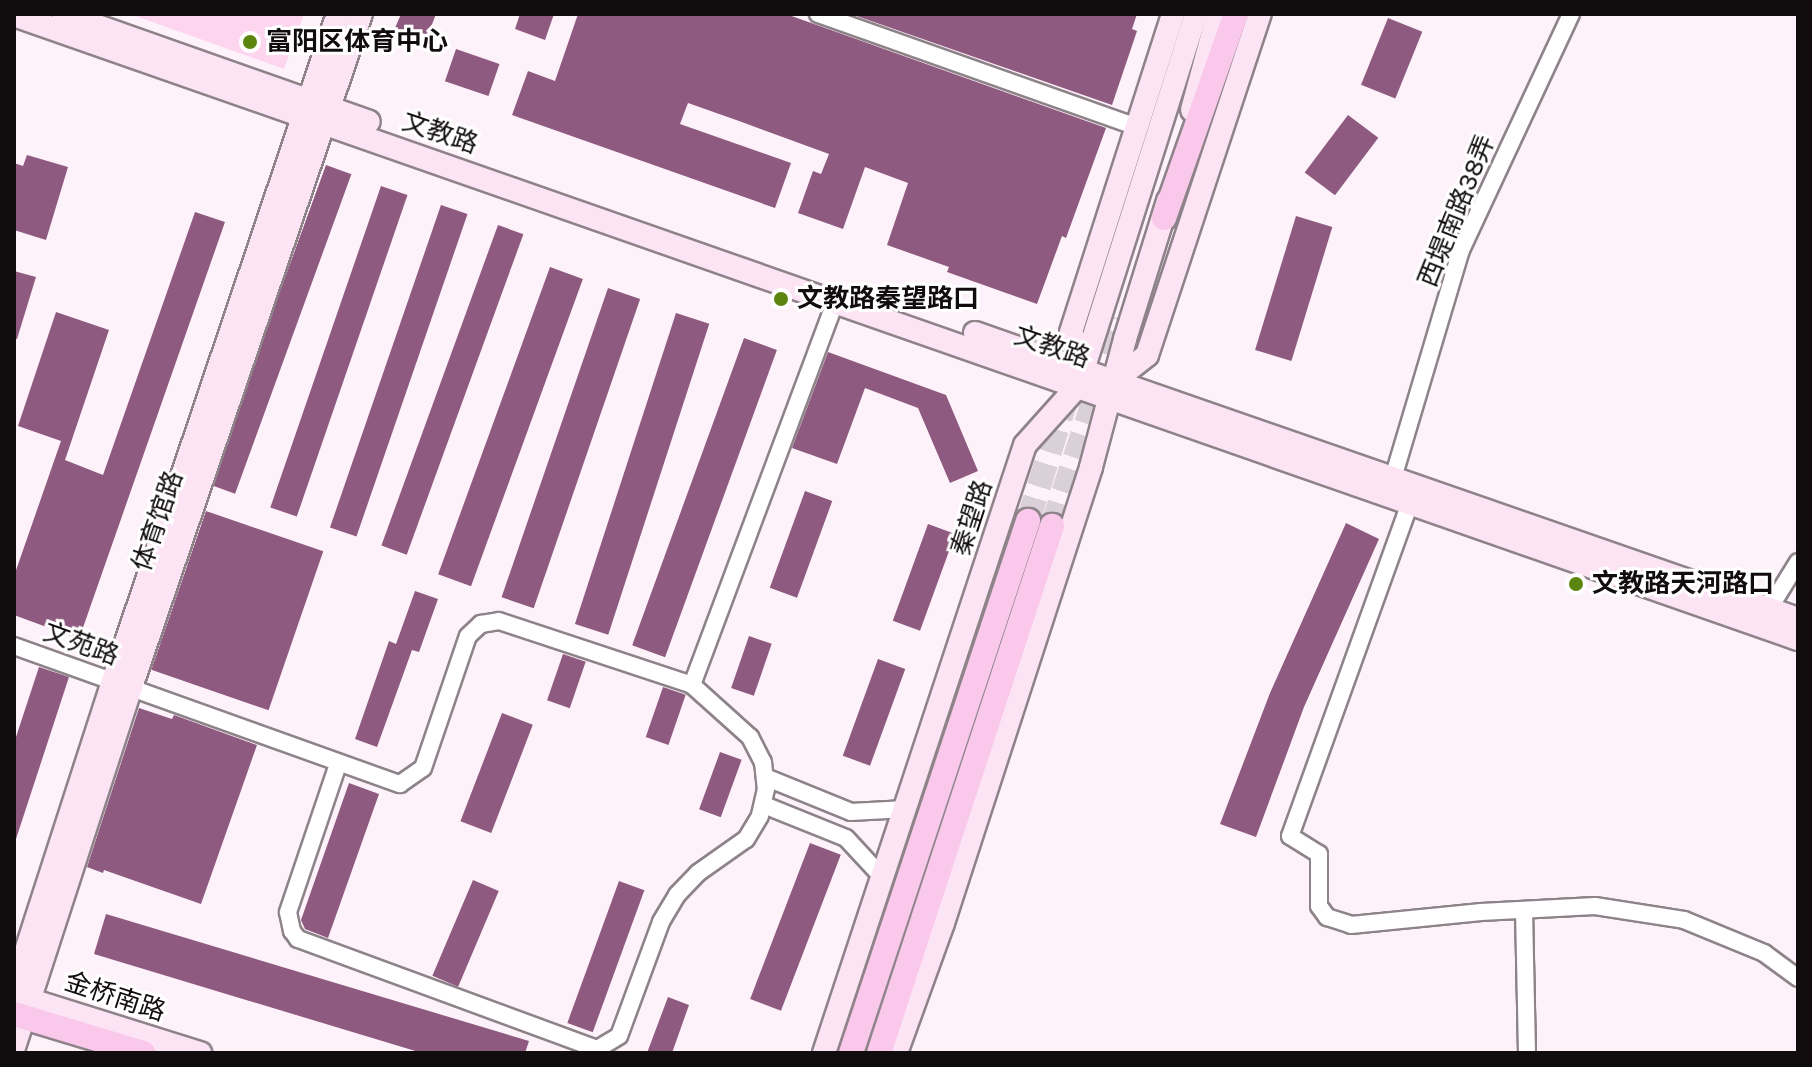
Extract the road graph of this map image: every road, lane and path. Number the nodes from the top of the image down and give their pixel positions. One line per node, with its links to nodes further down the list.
1 (63, 14): 14 (street, 文教路)
2 (338, 14): 14 (street, 体育馆路)
3 (361, 14): 14 (street, 体育馆路)
4 (818, 14): 15 (street)
5 (1173, 14): 15 (street)
6 (1186, 14): 13 (street)
7 (1196, 14): 13 (street, 秦望路)
8 (1218, 14): 16 (street)
9 (1236, 14): 16 (main road)
10 (1260, 14): 19 (street)
11 (1571, 14): 20 (street, 西堤南路38弄)
12 (14, 15): 14 (street, 文教路)
13 (1179, 70): 18 (street, 秦望路)
14 (315, 111): 17 (street, 文教路); 18 (street, 文教路); 29 (street, 体育馆路)
15 (1137, 127): 18 (street)
16 (1164, 218): 19 (street)
17 (836, 300): 18 (street, 文教路); 30 (street)
18 (1081, 378): 19 (street, 文教路); 34 (street, 秦望路)
19 (1112, 389): 20 (street, 文教路); 21 (street, 文教路); 45 (street)
20 (1393, 478): 25 (street, 文教路)
21 (1410, 503): 27 (street, 文教路); 36 (street)
22 (1028, 521): 43 (main road, 秦望路)
23 (1052, 526): 44 (main road)
24 (1798, 562): 25 (street)
25 (1769, 609): 26 (street, 文教路)
26 (1798, 619)
27 (1798, 639)
28 (14, 646): 29 (street, 文苑路)
29 (122, 684): 31 (street, 文苑路); 38 (street, 体育馆路)
30 (692, 685): 31 (street, 文苑路); 32 (street)
31 (338, 764): 33 (street)
32 (765, 777): 33 (street); 34 (street)
33 (764, 805): 35 (street)
34 (906, 809): 35 (street, 秦望路)
35 (883, 878): 42 (street, 秦望路)
36 (1524, 910): 37 (street); 46 (street)
37 (1798, 978)
38 (19, 1002): 39 (street, 体育馆路); 40 (main road, 金桥南路); 41 (street, 金桥南路)
39 (14, 1047)
40 (143, 1053)
41 (200, 1053)
42 (824, 1053)
43 (851, 1053)
44 (879, 1053)
45 (896, 1053)
46 (1527, 1053)

